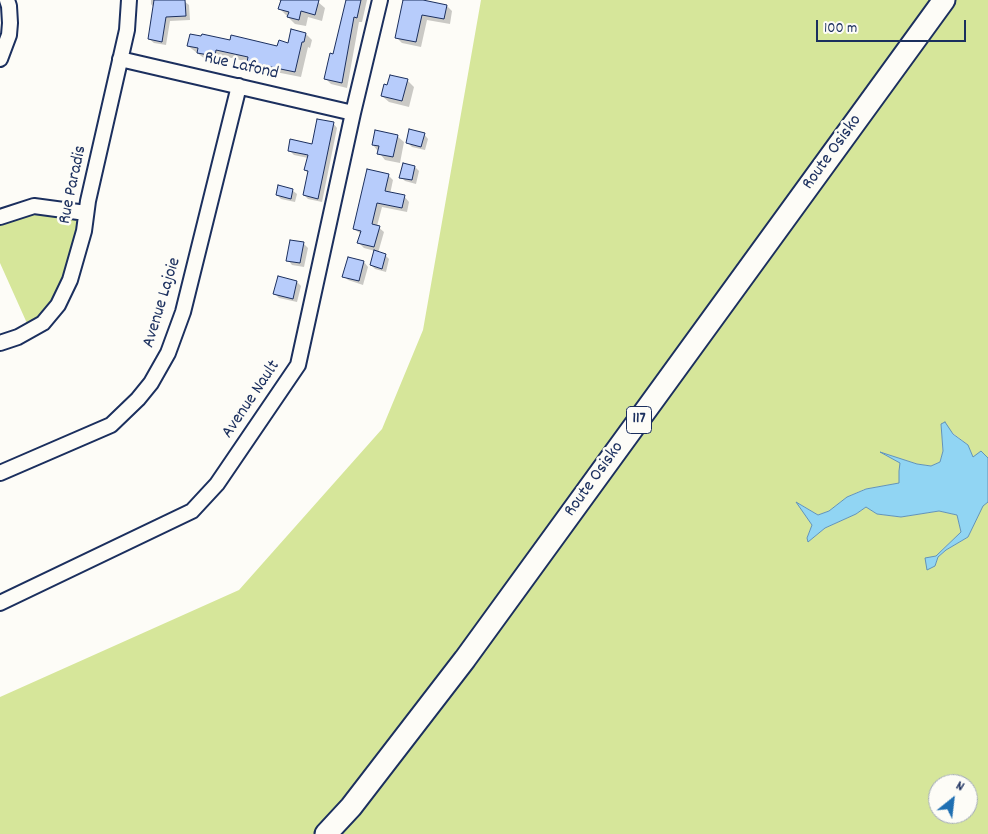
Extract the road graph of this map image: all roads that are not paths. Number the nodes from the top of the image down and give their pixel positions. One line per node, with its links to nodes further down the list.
1 (7, 0): 6 (street)
2 (129, 0): 5 (street, Rue Paradis)
3 (380, 0): 8 (street, Avenue Nault)
4 (944, 0): 14 (highway, Route Osisko / 117)
5 (120, 58): 7 (street, Rue Lafond); 9 (street, Rue Paradis)
6 (0, 59)
7 (239, 86): 8 (street, Rue Lafond); 12 (street, Avenue Lajoie)
8 (353, 113): 13 (street, Avenue Nault)
9 (86, 213): 10 (street); 11 (street, Rue Paradis)
10 (0, 217)
11 (0, 344)
12 (0, 473)
13 (0, 603)
14 (326, 834)

